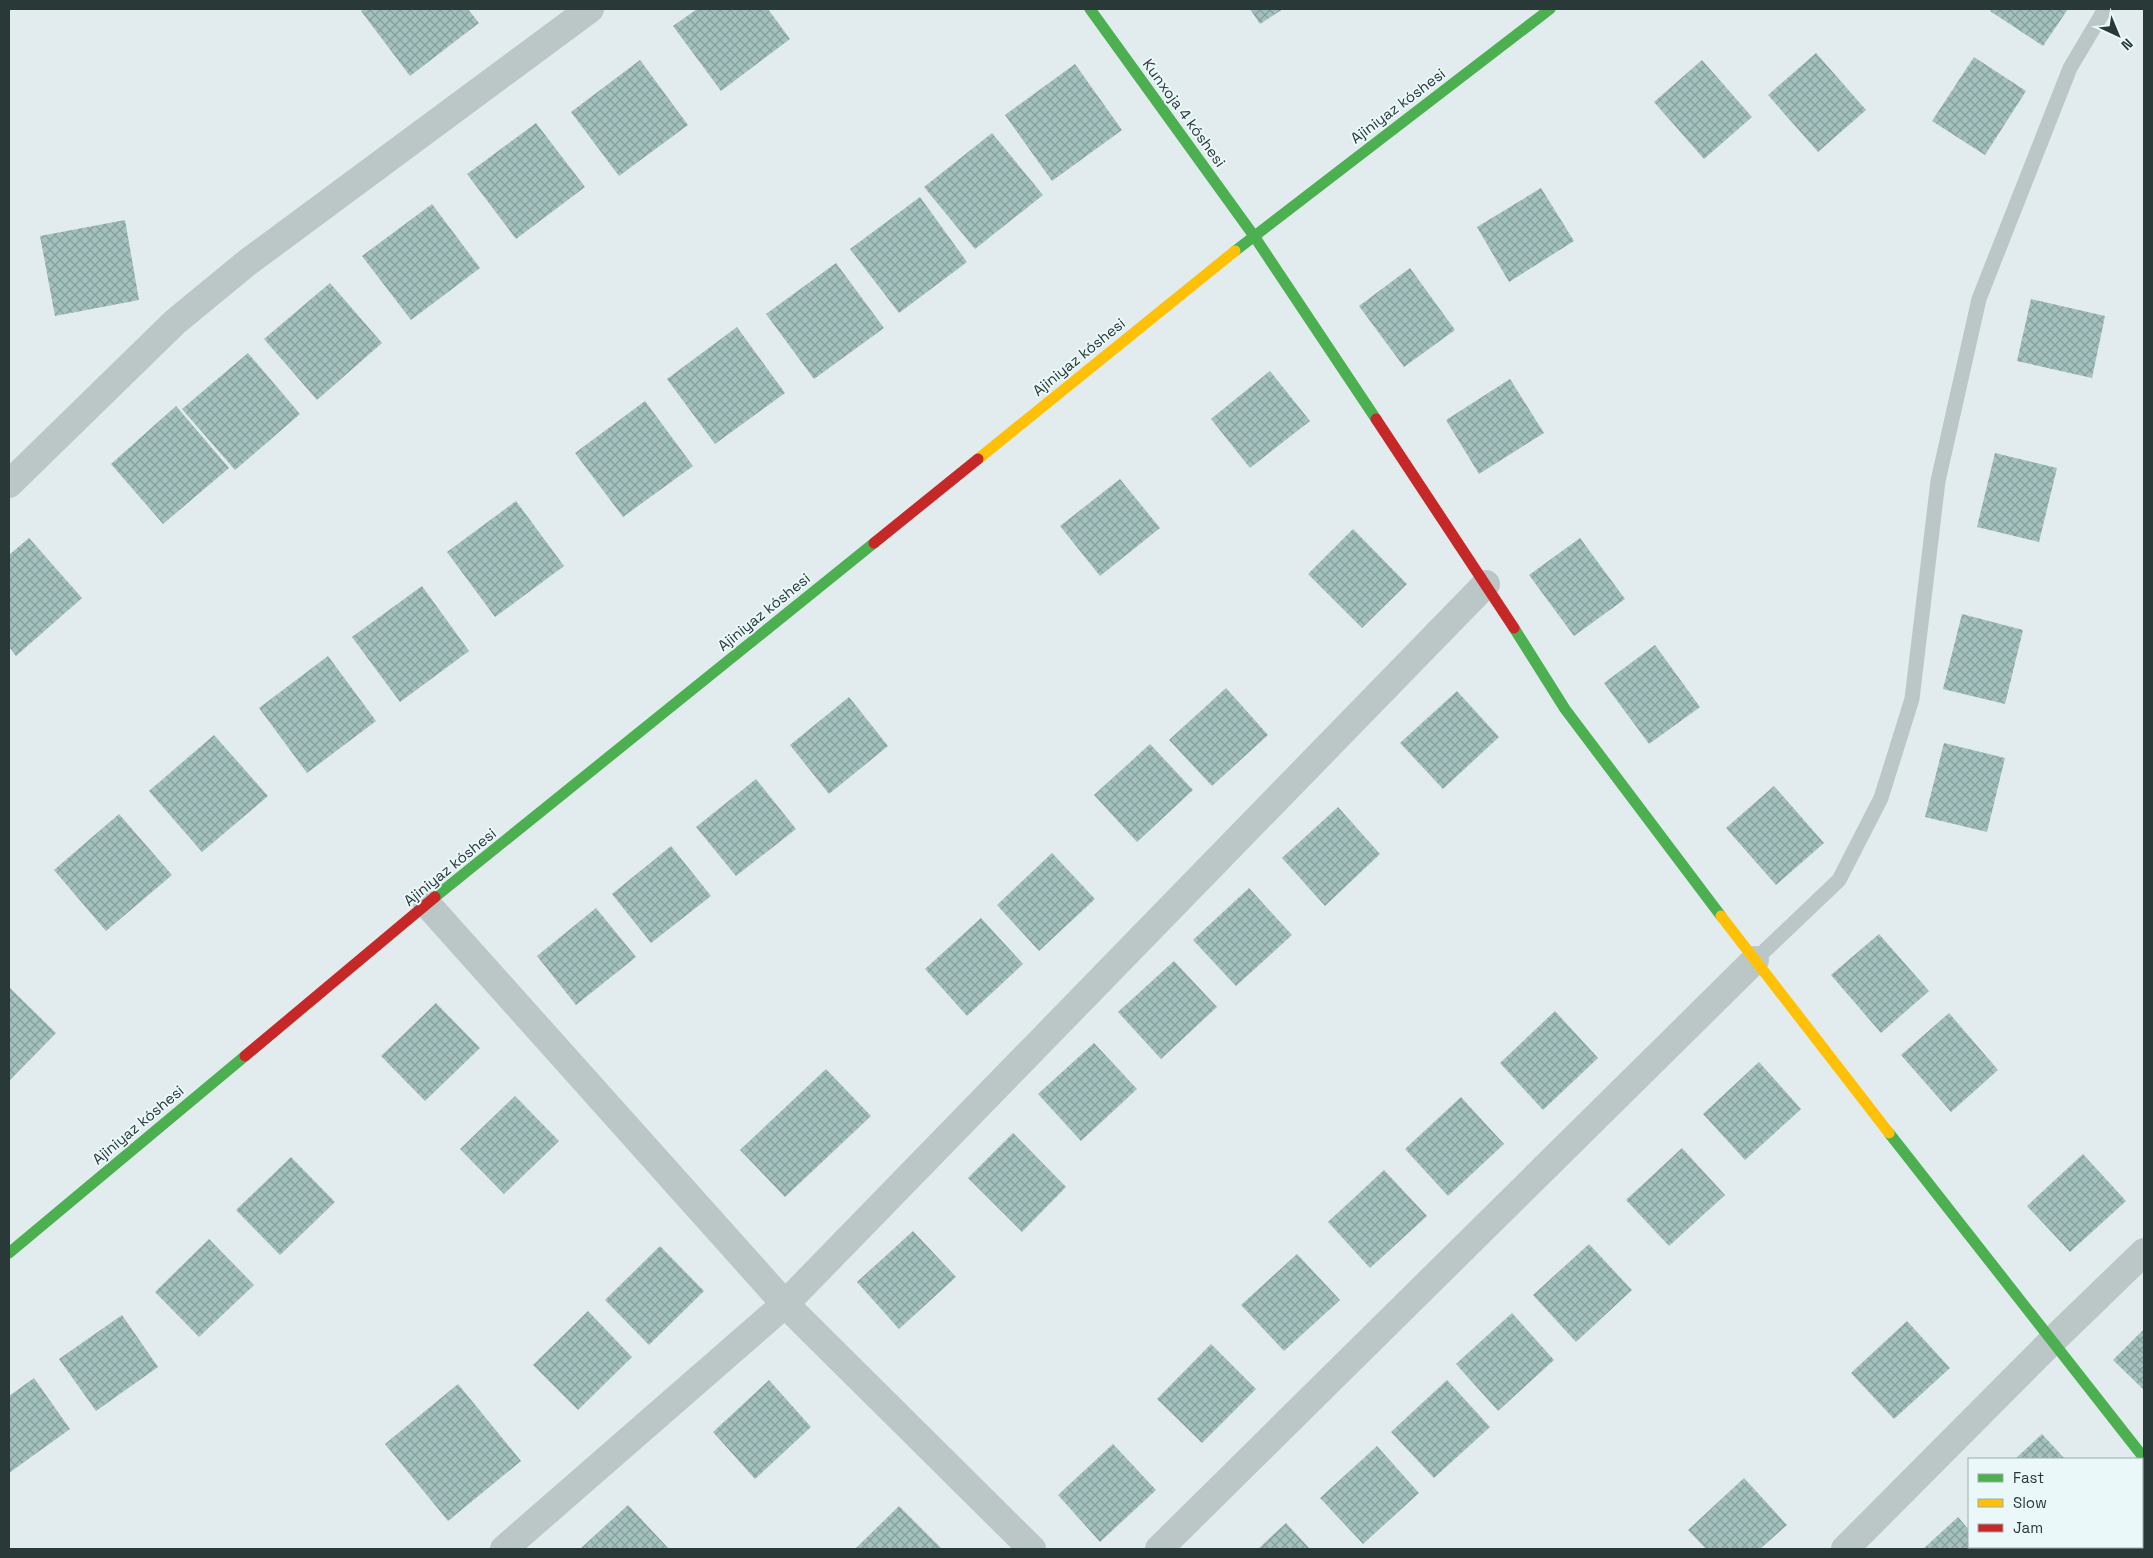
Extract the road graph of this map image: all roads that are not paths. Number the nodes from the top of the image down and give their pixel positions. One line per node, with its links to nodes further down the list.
1 (590, 9): 6 (street)
2 (1090, 9): 5 (street, Kunxoja 4 kóshesi)
3 (1550, 9): 5 (street, Ajiniyaz kóshesi)
4 (2105, 9): 9 (lane)
5 (1254, 236): 7 (street, Kunxoja 4 kóshesi); 8 (street, Ajiniyaz kóshesi)
6 (9, 484)
7 (1486, 584): 9 (street, Kunxoja 4 kóshesi); 12 (street)
8 (427, 904): 11 (street, Ajiniyaz kóshesi); 12 (street)
9 (1755, 960): 13 (street, Kunxoja 4 kóshesi); 17 (street)
10 (2144, 1252): 13 (street)
11 (9, 1253)
12 (785, 1304): 15 (street); 16 (street)
13 (2051, 1342): 14 (street, Kunxoja 4 kóshesi); 18 (street)
14 (2144, 1458)
15 (504, 1549)
16 (1032, 1549)
17 (1159, 1549)
18 (1845, 1549)

